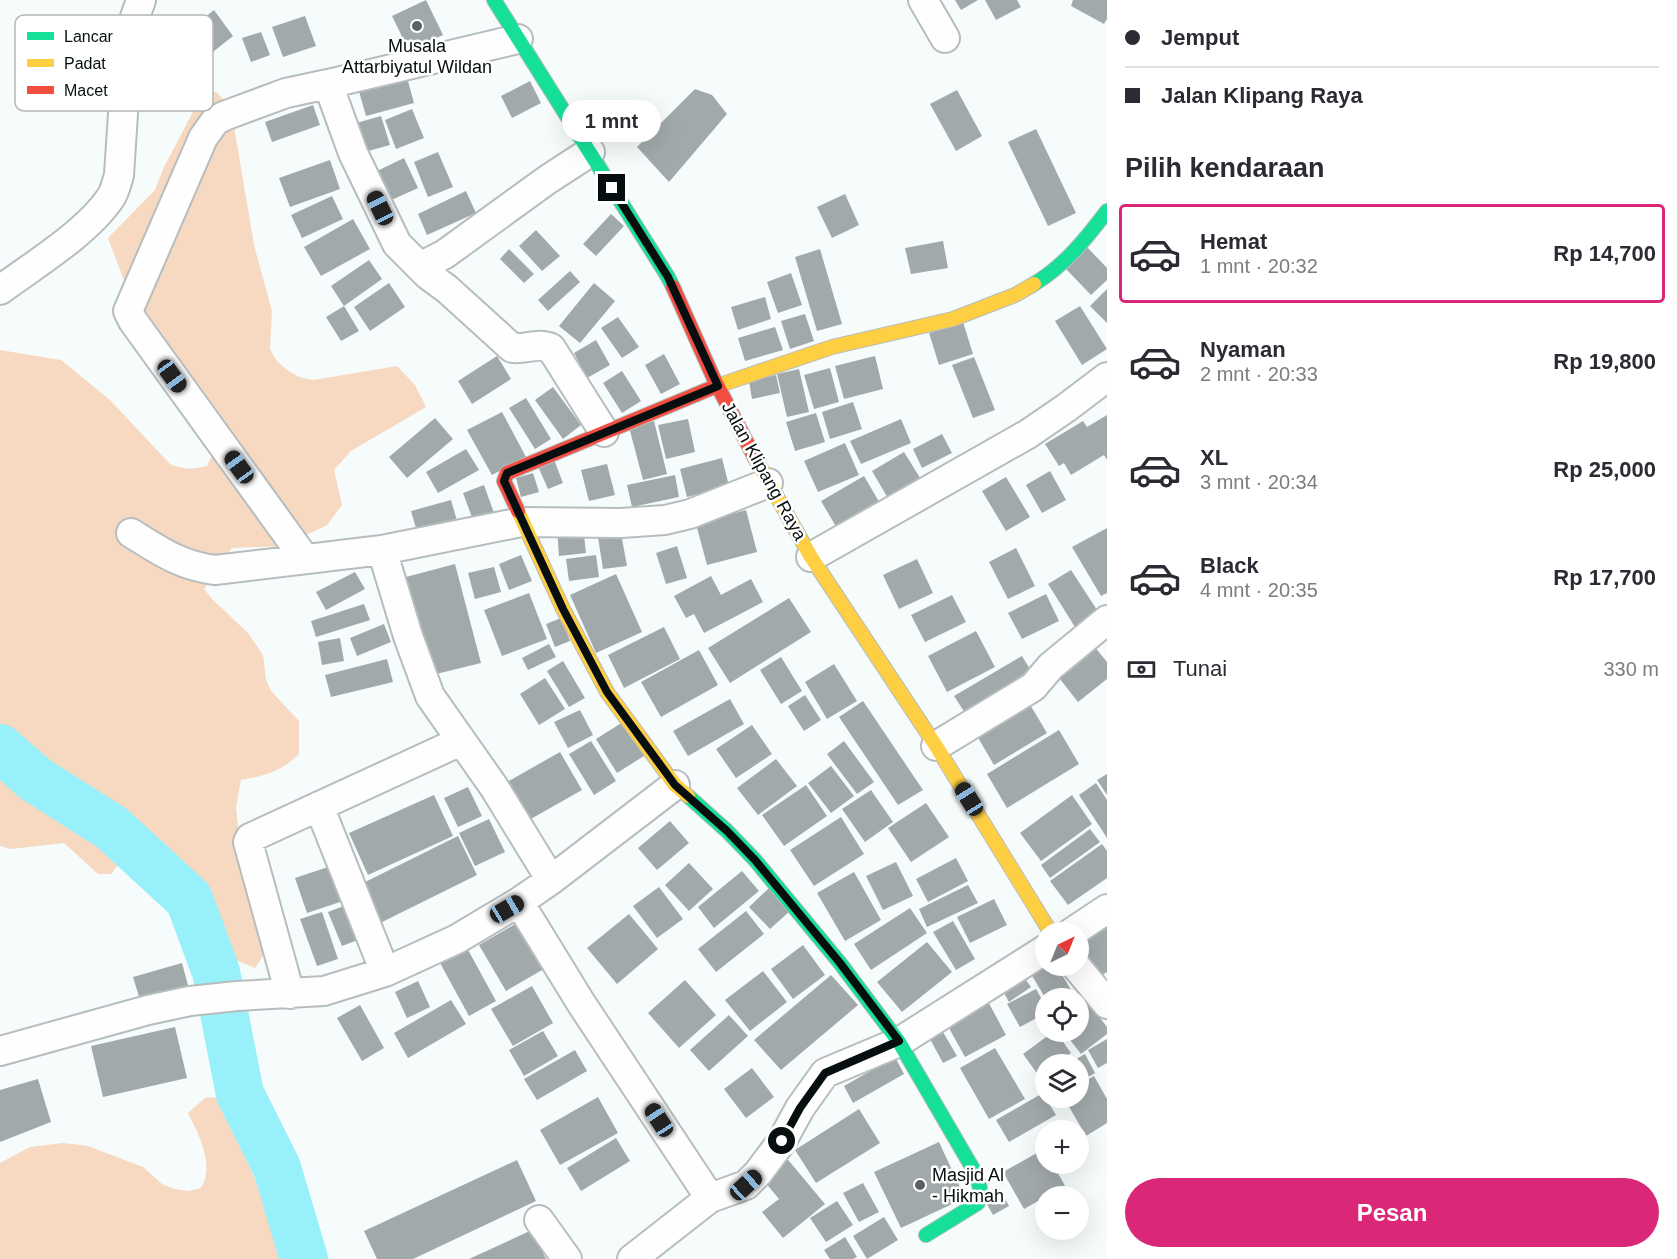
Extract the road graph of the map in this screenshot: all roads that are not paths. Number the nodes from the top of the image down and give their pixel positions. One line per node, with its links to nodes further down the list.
1 (141, 0): 4 (street)
2 (494, 0): 6 (street, Jalan Klipang Raya)
3 (923, 0): 5 (street)
4 (136, 15)
5 (945, 38)
6 (518, 39): 7 (street); 9 (street, Jalan Klipang Raya)
7 (328, 84): 11 (street); 21 (street)
8 (123, 111): 12 (street)
9 (590, 152): 11 (street); 14 (street, Jalan Klipang Raya)
10 (1107, 211): 14 (street)
11 (420, 267): 15 (street)
12 (0, 290)
13 (1107, 377): 20 (street)
14 (718, 386): 15 (street); 16 (street, Jalan Klipang Raya)
15 (604, 432): 17 (street)
16 (768, 483): 17 (street); 20 (street, Jalan Klipang Raya)
17 (521, 522): 19 (street); 25 (street)
18 (131, 533): 21 (street)
19 (382, 550): 21 (street); 23 (street)
20 (811, 557): 24 (street, Jalan Klipang Raya)
21 (305, 559)
22 (1107, 620): 24 (street)
23 (461, 741): 26 (street); 27 (street)
24 (936, 746): 30 (street, Jalan Klipang Raya)
25 (675, 785): 27 (street); 37 (street)
26 (319, 806): 33 (street); 35 (street)
27 (551, 880): 28 (street)
28 (519, 902): 33 (street); 39 (street)
29 (1107, 909): 31 (street)
30 (1044, 922)
31 (1088, 922)
32 (1035, 956): 37 (street)
33 (385, 972): 35 (street)
34 (1084, 976): 36 (street)
35 (290, 994): 38 (street)
36 (1107, 1004)
37 (899, 1041): 39 (street); 41 (street)
38 (0, 1051)
39 (710, 1198): 43 (street)
40 (539, 1220): 42 (street)
41 (926, 1235)
42 (567, 1259)
43 (632, 1259)

